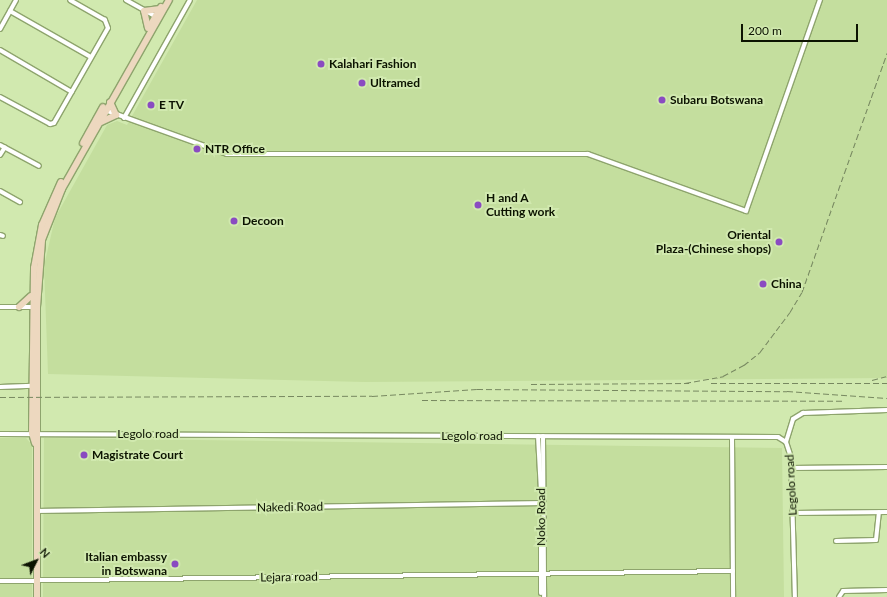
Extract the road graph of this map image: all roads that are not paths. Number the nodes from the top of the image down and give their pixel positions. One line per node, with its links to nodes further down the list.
1 (16, 0): 9 (street)
2 (70, 0): 15 (street)
3 (126, 0): 10 (street)
4 (165, 0): 8 (main road)
5 (169, 0): 11 (main road)
6 (190, 0): 21 (street)
7 (820, 0): 21 (street)
8 (160, 9): 10 (main road); 11 (main road)
9 (10, 11): 12 (street); 15 (street)
10 (144, 11): 11 (street); 13 (main road)
11 (157, 17): 13 (main road); 18 (main road)
12 (0, 29)
13 (148, 30): 19 (main road)
14 (0, 50): 16 (street)
15 (92, 57): 16 (street)
16 (72, 92): 17 (street)
17 (0, 97)
18 (110, 102): 19 (main road); 20 (main road)
19 (104, 109): 20 (street); 22 (main road); 29 (main road)
20 (116, 115): 21 (street); 22 (main road)
21 (124, 118)
22 (98, 125): 30 (main road)
23 (0, 145): 24 (street)
24 (5, 147): 25 (street); 26 (street)
25 (0, 156)
26 (39, 166)
27 (0, 191): 28 (street)
28 (20, 202)
29 (32, 294): 30 (main road); 32 (main road)
30 (34, 306): 32 (street); 33 (main road); 37 (main road)
31 (0, 307): 32 (street)
32 (19, 307): 33 (main road)
33 (31, 318): 34 (main road)
34 (33, 386): 35 (street); 37 (main road)
35 (0, 387)
36 (887, 410): 41 (street)
37 (34, 433): 38 (street, Legolo road); 39 (street, Legolo road); 45 (main road)
38 (0, 434)
39 (541, 436): 40 (street, Legolo road); 44 (street, Noko Road)
40 (732, 438): 41 (street, Legolo road); 50 (street)
41 (786, 442): 42 (street, Legolo road)
42 (792, 468): 43 (street); 48 (street, Legolo road)
43 (887, 468)
44 (543, 503): 45 (street, Nakedi Road); 51 (street, Noko Road)
45 (36, 510): 53 (main road)
46 (879, 512): 47 (street); 48 (street); 49 (street)
47 (887, 512)
48 (793, 513): 59 (street, Legolo road)
49 (836, 541)
50 (733, 571): 51 (street, Lejara road); 58 (street)
51 (542, 574): 53 (street, Lejara road); 57 (street, Noko Road)
52 (0, 580): 53 (street, Lejara road)
53 (36, 580): 56 (main road)
54 (887, 590): 55 (street)
55 (878, 591): 60 (street); 61 (street)
56 (37, 597)
57 (543, 597)
58 (733, 597)
59 (795, 597)
60 (839, 597)
61 (878, 597)

